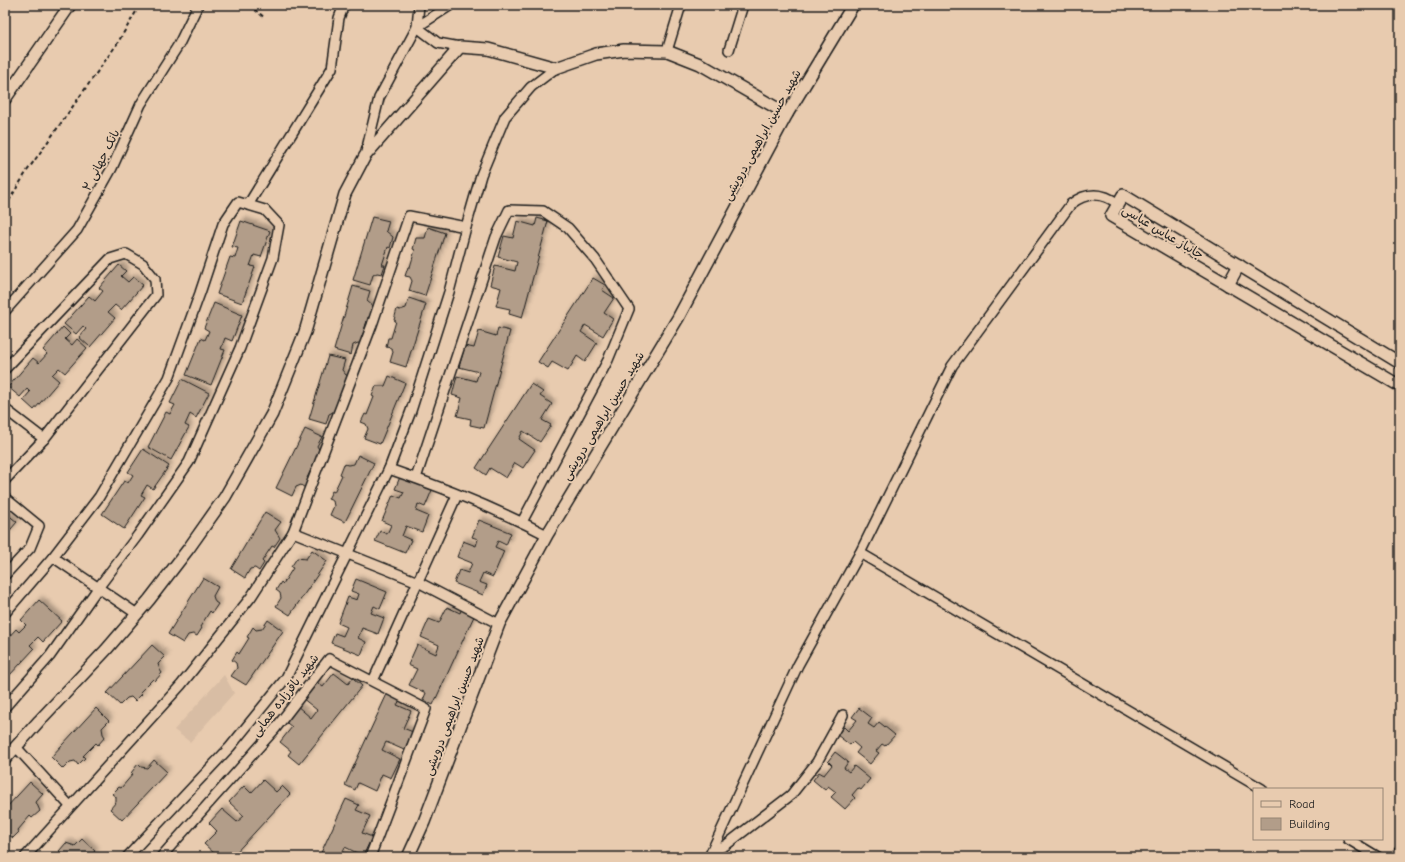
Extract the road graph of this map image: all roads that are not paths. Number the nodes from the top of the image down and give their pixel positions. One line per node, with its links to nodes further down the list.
1 (70, 5): 14 (street)
2 (198, 5): 22 (street, بانک جهانی ۲)
3 (344, 5): 18 (street)
4 (419, 5): 9 (street)
5 (451, 5): 9 (street)
6 (682, 5): 12 (street)
7 (743, 5): 11 (street)
8 (853, 5): 15 (street, شهید حسین ابراهیمی درویشی)
9 (417, 27): 10 (street); 16 (street)
10 (460, 47): 13 (street); 16 (street)
11 (730, 50)
12 (667, 51): 13 (street); 15 (street)
13 (556, 68): 19 (street)
14 (5, 99)
15 (787, 114): 35 (street, شهید حسین ابراهیمی درویشی)
16 (365, 156): 43 (street)
17 (1118, 204): 20 (street, جانباز عباس عباسی); 21 (street, جانباز عباس عباسی); 37 (street)
18 (248, 205): 38 (street); 41 (street)
19 (466, 227): 28 (street); 34 (street)
20 (1239, 265): 21 (street); 23 (street, جانباز عباس عباسی)
21 (1228, 285): 25 (street, جانباز عباس عباسی)
22 (5, 311)
23 (1400, 363)
24 (5, 369): 27 (street)
25 (1400, 386)
26 (5, 409): 27 (street)
27 (44, 439): 30 (street)
28 (389, 469): 29 (street); 36 (street)
29 (416, 478): 31 (street); 33 (street)
30 (5, 480)
31 (457, 495): 33 (street); 40 (street)
32 (5, 498): 39 (street)
33 (522, 522): 35 (street)
34 (293, 532): 36 (street); 51 (street)
35 (546, 535): 44 (street, شهید حسین ابراهیمی درویشی)
36 (348, 553): 40 (street); 56 (street)
37 (860, 553): 50 (street); 54 (street)
38 (52, 557): 41 (street); 42 (street)
39 (5, 575)
40 (418, 582): 44 (street); 45 (street)
41 (98, 588): 43 (street); 46 (street)
42 (5, 613)
43 (137, 614): 48 (street)
44 (499, 624): 59 (street, شهید حسین ابراهیمی درویشی)
45 (373, 681): 57 (street, شهید باقرزاده همایی); 58 (street, شهید باقرزاده همایی)
46 (5, 707)
47 (843, 715): 54 (street)
48 (16, 747): 49 (street); 51 (street)
49 (5, 759)
50 (1260, 788)
51 (70, 806): 55 (street)
52 (1350, 840): 60 (street)
53 (1400, 852): 61 (street)
54 (710, 855)
55 (25, 857)
56 (127, 857)
57 (161, 857)
58 (370, 857)
59 (408, 857)
60 (1378, 857)
61 (1397, 857)

